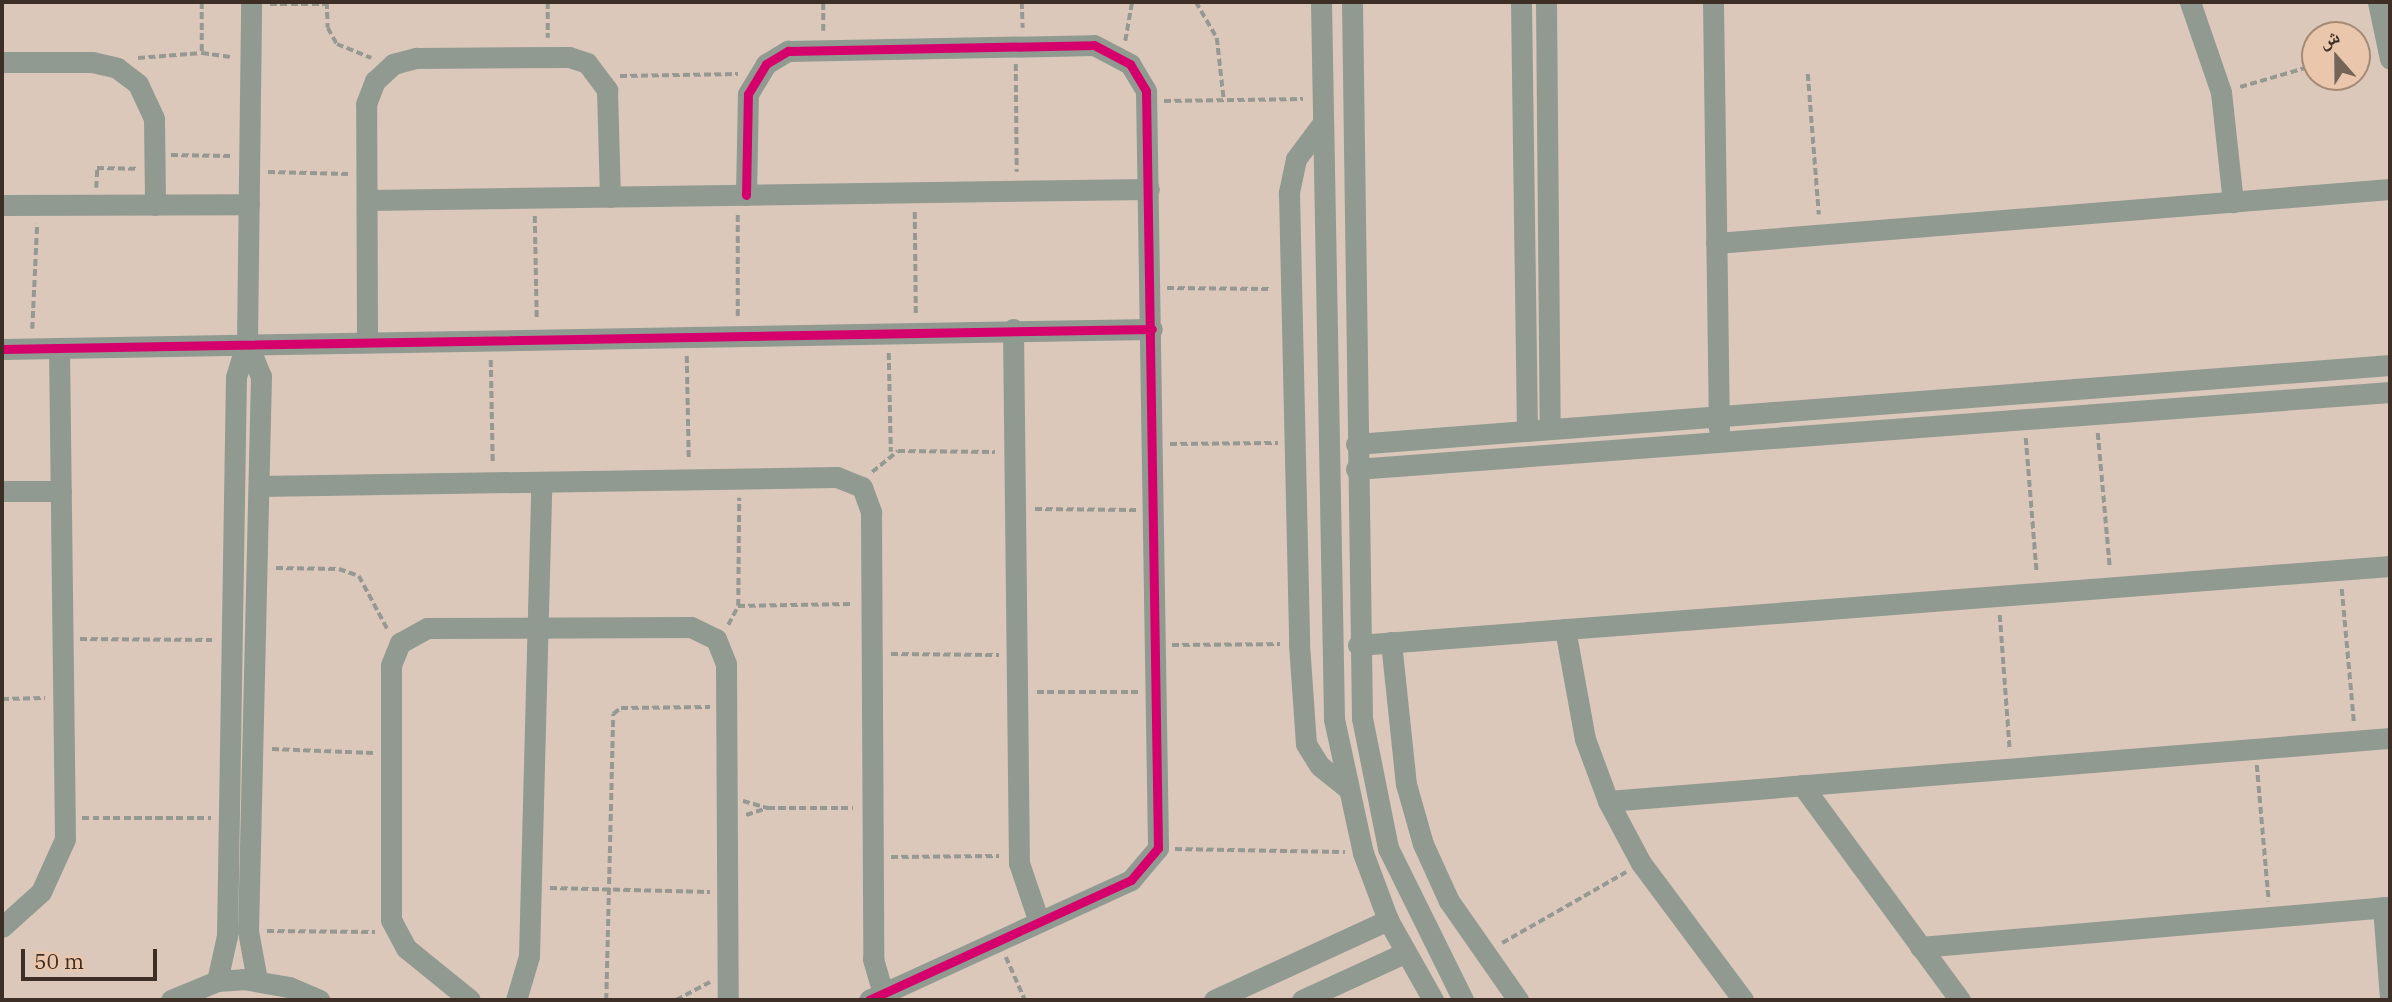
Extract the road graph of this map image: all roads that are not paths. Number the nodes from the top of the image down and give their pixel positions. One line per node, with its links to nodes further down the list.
1 (1321, 2): 11 (street)
2 (1352, 2): 34 (street)
3 (1521, 2): 32 (street)
4 (1546, 2): 31 (street)
5 (1713, 2): 21 (street)
6 (2190, 2): 17 (street)
7 (2378, 2): 9 (street)
8 (251, 3): 18 (street)
9 (2390, 59)
10 (2, 62): 20 (street)
11 (1322, 124): 41 (street); 49 (street)
12 (1149, 189): 14 (street); 14 (street); 23 (street)
13 (2390, 189): 17 (street)
14 (742, 195): 15 (street)
15 (610, 197): 16 (street); 16 (street)
16 (366, 200): 24 (street)
17 (2233, 202): 21 (street)
18 (248, 204): 20 (street); 25 (street)
19 (2, 205): 20 (street)
20 (155, 205)
21 (1716, 243): 30 (street)
22 (1013, 329): 23 (street); 24 (street); 53 (street)
23 (1152, 329): 53 (street)
24 (367, 340): 25 (street)
25 (247, 342): 26 (street); 37 (street); 58 (street)
26 (59, 348): 27 (street); 39 (street)
27 (2, 349)
28 (2390, 365): 30 (street)
29 (2390, 392): 33 (street)
30 (1718, 416): 31 (street); 33 (street)
31 (1550, 429): 32 (street)
32 (1527, 431): 34 (street)
33 (1719, 442): 35 (street)
34 (1356, 444): 35 (street)
35 (1356, 469): 40 (street)
36 (541, 482): 37 (street); 43 (street); 59 (street)
37 (259, 486): 57 (street)
38 (2, 491): 39 (street)
39 (61, 491): 54 (street)
40 (1357, 563): 41 (street); 46 (street)
41 (1329, 564): 49 (street)
42 (2390, 566): 44 (street)
43 (537, 628): 64 (street); 65 (street); 66 (street)
44 (1565, 629): 45 (street); 50 (street)
45 (1391, 642): 46 (street); 70 (street)
46 (1358, 645): 69 (street)
47 (2390, 738): 48 (street)
48 (1802, 785): 50 (street); 55 (street)
49 (1345, 786): 52 (street)
50 (1608, 801): 71 (street)
51 (2387, 907): 55 (street); 61 (street)
52 (1388, 920): 56 (street); 67 (street)
53 (1039, 922): 59 (street)
54 (2, 927)
55 (1920, 947): 72 (street)
56 (1404, 953): 60 (street); 68 (street)
57 (257, 980): 58 (street); 63 (street)
58 (217, 981): 62 (street)
59 (879, 998)
60 (1429, 998)
61 (2390, 998)
62 (171, 1000)
63 (319, 1000)
64 (470, 1000)
65 (516, 1000)
66 (728, 1000)
67 (1214, 1000)
68 (1302, 1000)
69 (1463, 1000)
70 (1518, 1000)
71 (1743, 1000)
72 (1960, 1000)

